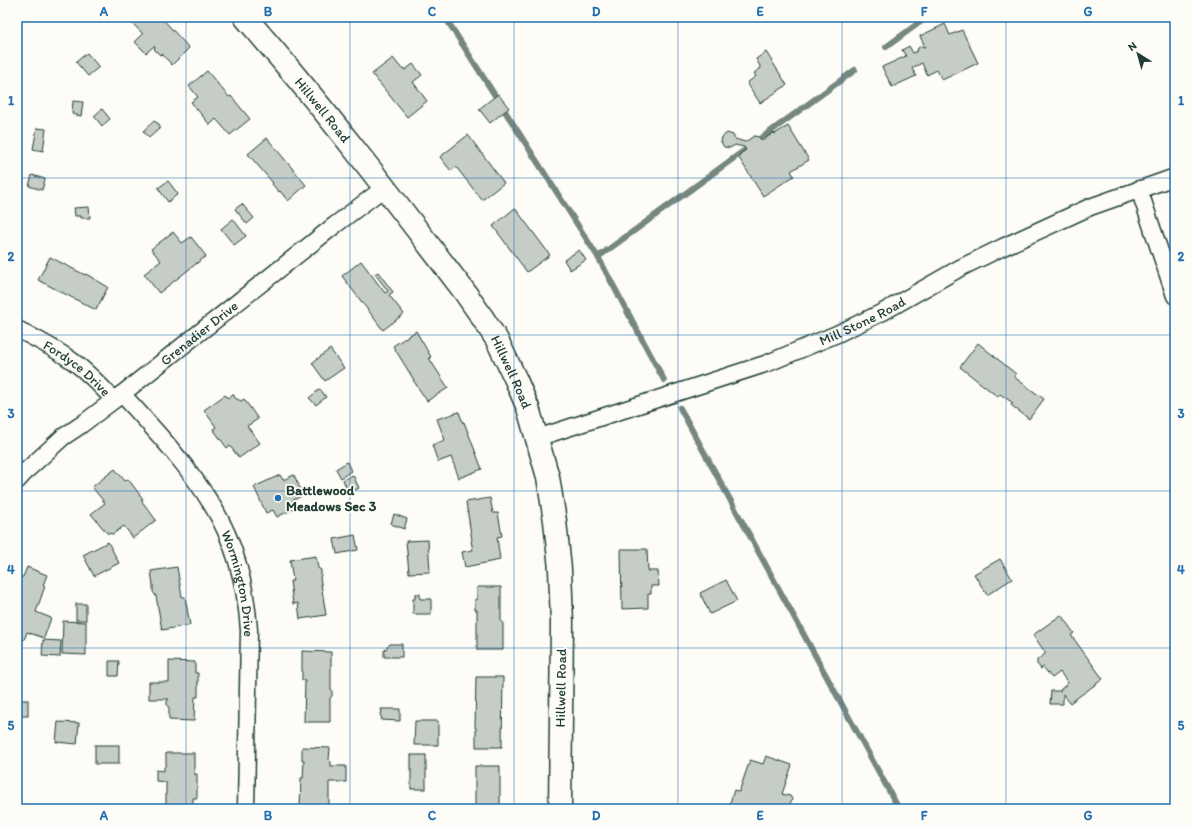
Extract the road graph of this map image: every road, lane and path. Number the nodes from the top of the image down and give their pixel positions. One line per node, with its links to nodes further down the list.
1 (244, 17): 3 (street, Hillwell Road)
2 (1175, 177): 4 (street, Mill Stone Road)
3 (384, 188): 7 (street, Grenadier Drive); 8 (street, Hillwell Road)
4 (1139, 189): 5 (street); 8 (street, Mill Stone Road)
5 (1175, 296)
6 (17, 329): 7 (street, Fordyce Drive)
7 (118, 397): 9 (street, Grenadier Drive); 10 (street, Wormington Drive)
8 (537, 438): 11 (street, Hillwell Road)
9 (17, 482)
10 (246, 809)
11 (560, 809)

